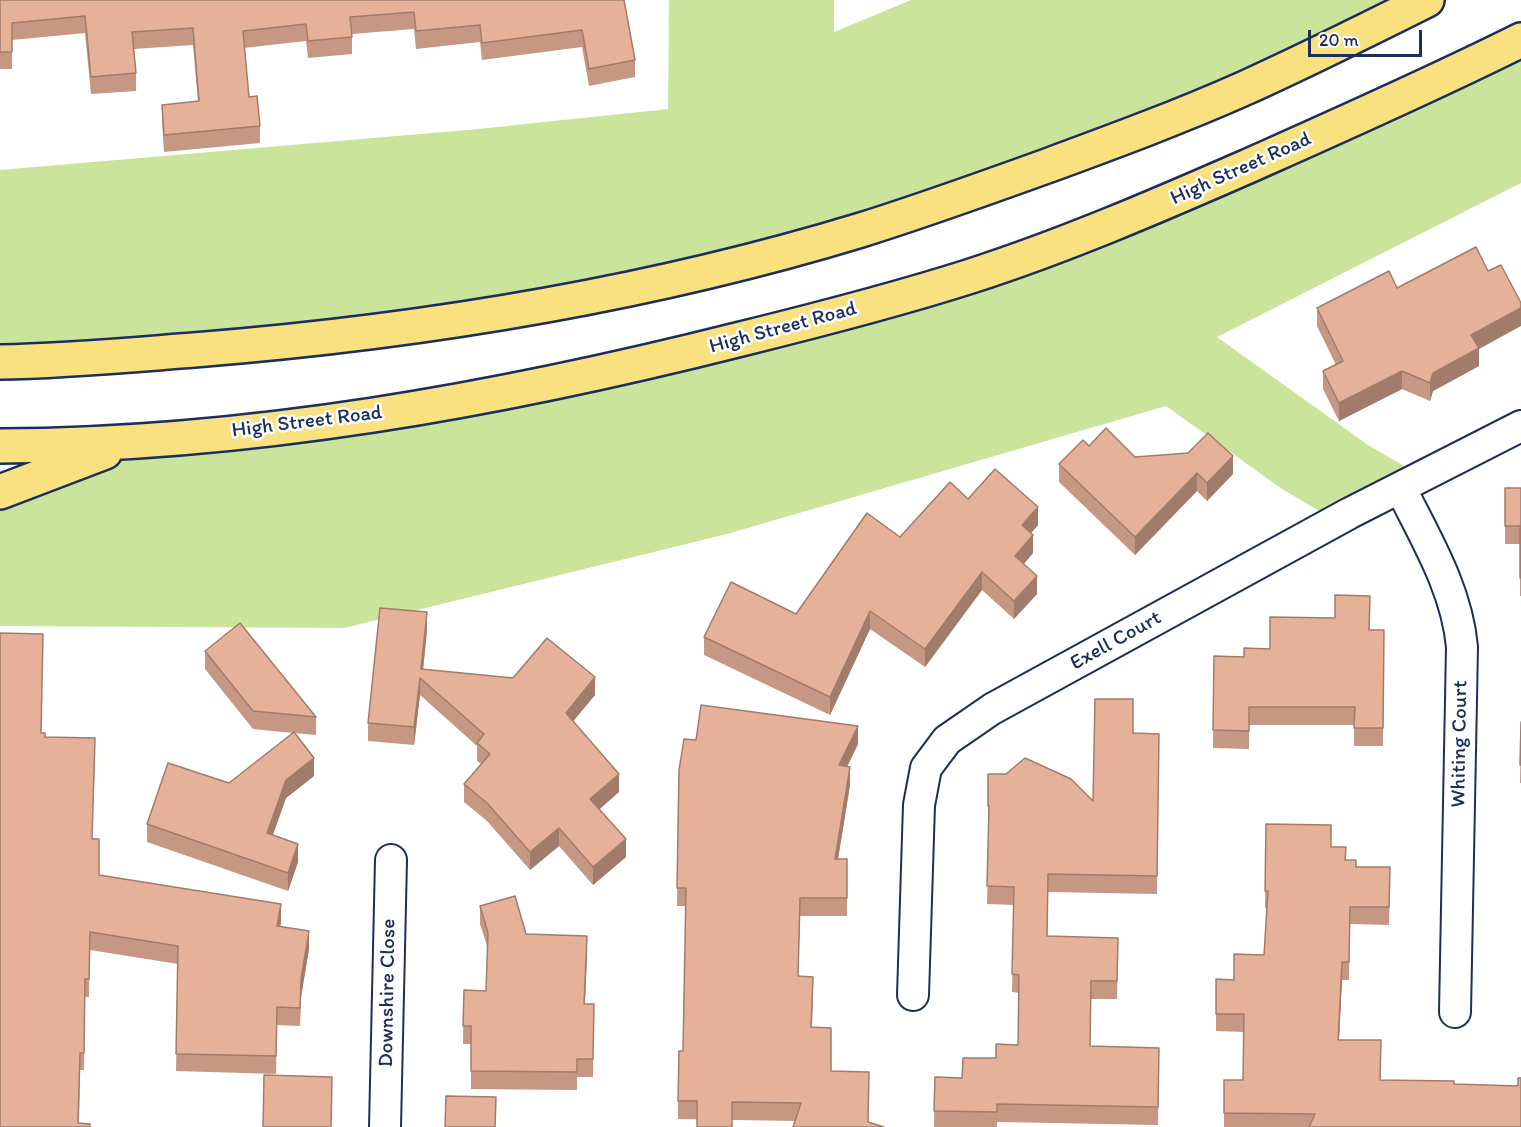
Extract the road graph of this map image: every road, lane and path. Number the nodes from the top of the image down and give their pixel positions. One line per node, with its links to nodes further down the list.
1 (1427, 0): 3 (main road)
2 (1521, 40): 5 (main road, High Street Road)
3 (0, 362)
4 (1521, 426): 7 (street, Exell Court)
5 (132, 442): 6 (main road, High Street Road); 8 (main road)
6 (0, 446)
7 (1401, 489): 10 (street, Exell Court); 11 (street, Whiting Court)
8 (0, 492)
9 (391, 860): 12 (street, Downshire Close)
10 (914, 995)
11 (1455, 1012)
12 (385, 1127)

